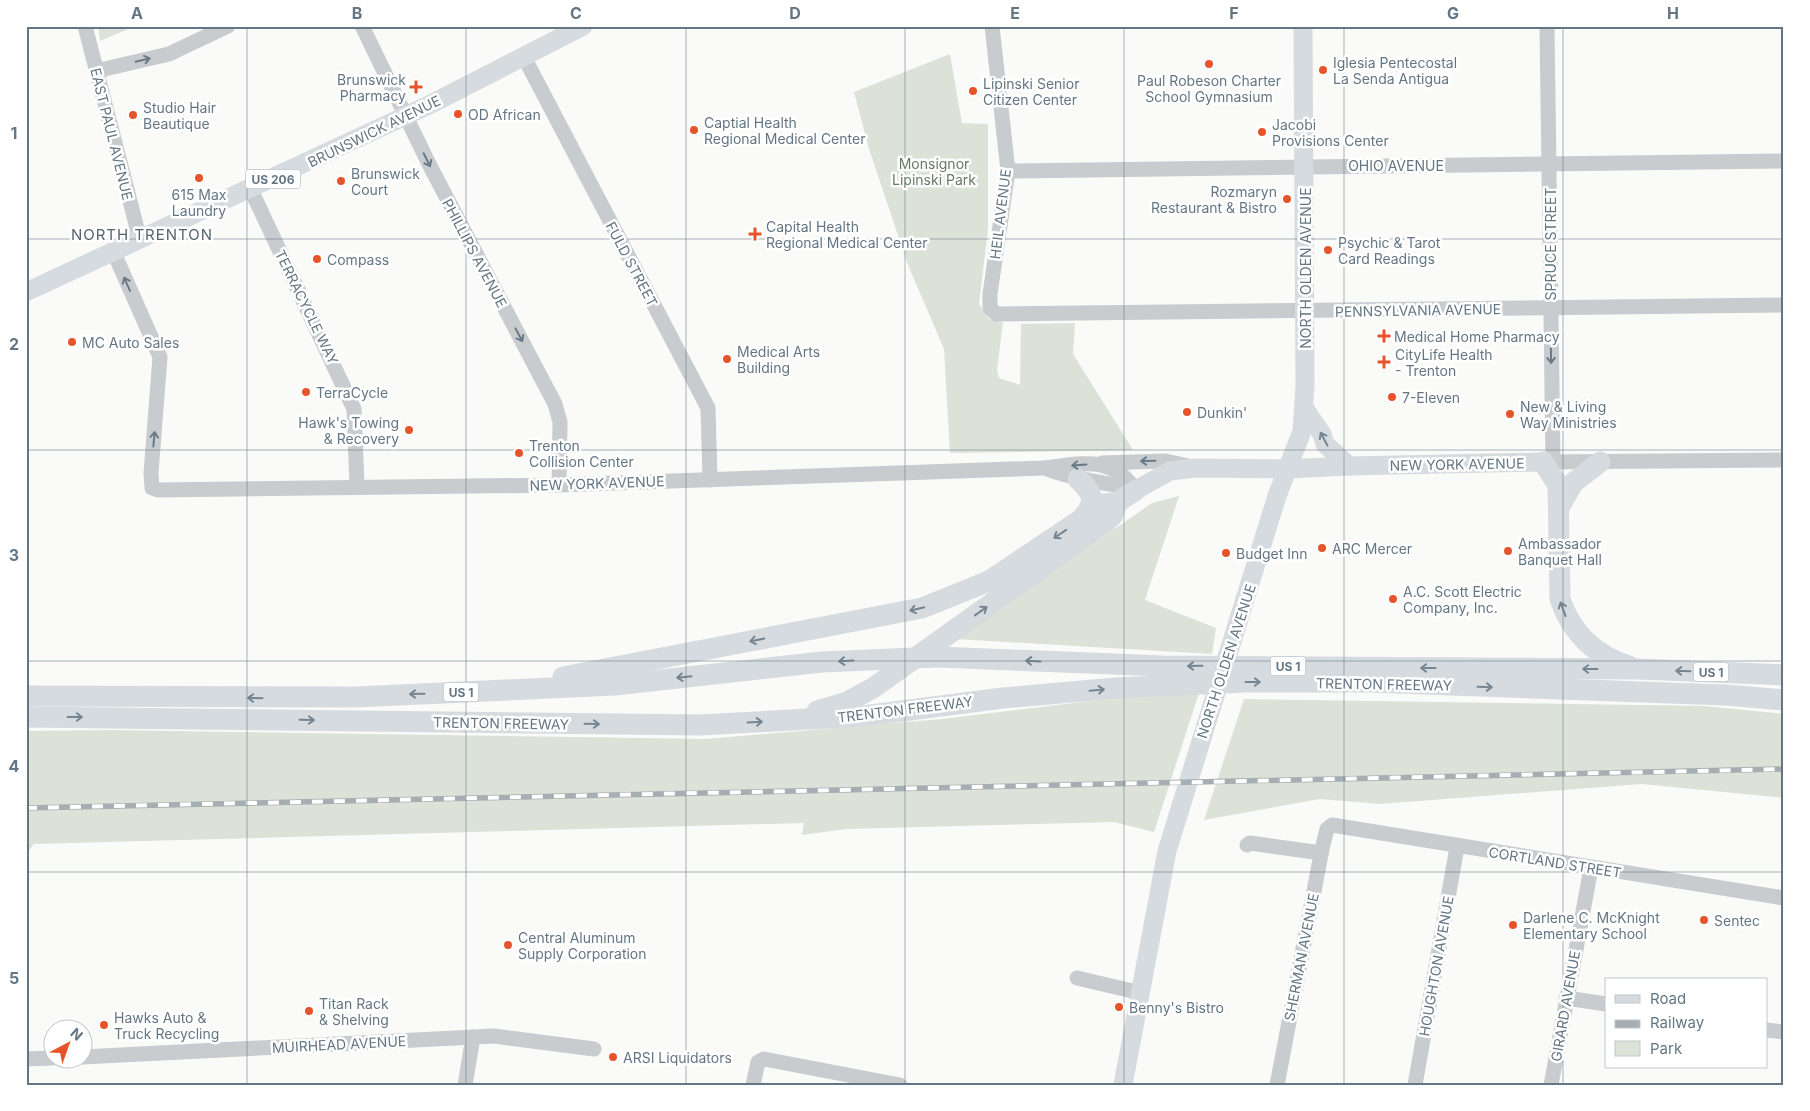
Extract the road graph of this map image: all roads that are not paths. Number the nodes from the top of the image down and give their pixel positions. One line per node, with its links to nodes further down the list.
1 (84, 26): 9 (street, EAST PAUL AVENUE)
2 (228, 26): 9 (street, one-way to 2)
3 (362, 26): 10 (street, PHILLIPS AVENUE)
4 (992, 26): 14 (street, HEIL AVENUE)
5 (1303, 26): 13 (main road, NORTH OLDEN AVENUE)
6 (1547, 26): 12 (street, SPRUCE STREET)
7 (578, 27): 8 (main road, BRUNSWICK AVENUE / US 206)
8 (524, 57): 10 (main road, BRUNSWICK AVENUE / US 206); 33 (street, FULD STREET)
9 (96, 71): 16 (street, EAST PAUL AVENUE)
10 (405, 116): 15 (main road, BRUNSWICK AVENUE / US 206); 34 (street, PHILLIPS AVENUE, one-way to 34)
11 (1784, 161): 12 (street, OHIO AVENUE)
12 (1550, 164): 13 (street, OHIO AVENUE); 20 (street, SPRUCE STREET)
13 (1304, 166): 14 (street, OHIO AVENUE); 22 (main road, NORTH OLDEN AVENUE)
14 (1008, 171): 21 (street, HEIL AVENUE)
15 (251, 190): 16 (main road, BRUNSWICK AVENUE / US 206); 35 (street, TERRACYCLE WAY)
16 (140, 240): 17 (main road, BRUNSWICK AVENUE / US 206)
17 (114, 253): 18 (main road, BRUNSWICK AVENUE / US 206); 35 (street, NEW YORK AVENUE, one-way to 17)
18 (26, 292)
19 (1784, 305): 20 (street, PENNSYLVANIA AVENUE)
20 (1551, 308): 22 (street, PENNSYLVANIA AVENUE); 25 (street, SPRUCE STREET, one-way to 25)
21 (993, 311): 22 (street, PENNSYLVANIA AVENUE)
22 (1305, 312): 23 (main road, NORTH OLDEN AVENUE)
23 (1305, 409): 28 (main road, one-way to 23); 31 (main road, NORTH OLDEN AVENUE)
24 (1784, 460): 26 (street, NEW YORK AVENUE)
25 (1548, 462): 26 (street, NEW YORK AVENUE); 28 (main road, NEW YORK AVENUE); 38 (highway)
26 (1600, 462): 38 (highway)
27 (1101, 463): 29 (street, NEW YORK AVENUE, one-way to 29); 30 (street, NEW YORK AVENUE, one-way to 27); 36 (street)
28 (1348, 466): 31 (main road, NEW YORK AVENUE)
29 (1043, 468): 32 (street, NEW YORK AVENUE); 33 (street, NEW YORK AVENUE)
30 (1195, 468): 31 (main road, NEW YORK AVENUE); 36 (main road, NEW YORK AVENUE)
31 (1287, 469): 54 (main road, NORTH OLDEN AVENUE)
32 (1078, 479): 36 (street, NEW YORK AVENUE); 39 (highway)
33 (710, 480): 34 (street, NEW YORK AVENUE)
34 (559, 485): 35 (street, NEW YORK AVENUE)
35 (357, 487)
36 (1136, 490): 37 (highway)
37 (1116, 503): 39 (highway); 46 (highway, one-way to 37)
38 (1560, 506): 40 (highway, one-way to 38)
39 (1081, 520): 42 (highway, one-way to 42)
40 (1639, 669): 41 (highway, TRENTON FREEWAY / US 1, one-way to 40); 42 (highway, TRENTON FREEWAY / US 1, one-way to 42)
41 (1784, 675)
42 (516, 689): 43 (highway, TRENTON FREEWAY / US 1, one-way to 43)
43 (26, 696)
44 (1784, 702): 46 (highway, TRENTON FREEWAY / US 1, one-way to 44)
45 (26, 717): 46 (highway, TRENTON FREEWAY / US 1, one-way to 46)
46 (788, 720)
47 (1327, 829): 49 (street, CORTLAND STREET); 50 (street, SHERMAN AVENUE)
48 (1247, 845): 50 (street)
49 (1457, 847): 51 (street, CORTLAND STREET); 69 (street, HOUGHTON AVENUE)
50 (1321, 853): 68 (street, SHERMAN AVENUE)
51 (1591, 868): 52 (street, CORTLAND STREET); 55 (street, GIRARD AVENUE)
52 (1784, 898)
53 (1077, 978): 54 (street)
54 (1141, 993): 67 (main road, NORTH OLDEN AVENUE)
55 (1566, 998): 56 (street); 70 (street, GIRARD AVENUE)
56 (1605, 1004)
57 (1768, 1030): 58 (street)
58 (1784, 1032)
59 (473, 1037): 60 (street, MUIRHEAD AVENUE); 61 (street, MUIRHEAD AVENUE); 64 (street)
60 (594, 1049)
61 (92, 1056)
62 (42, 1058): 63 (street)
63 (26, 1059)
64 (465, 1085)
65 (753, 1085): 66 (street)
66 (900, 1085)
67 (1123, 1085)
68 (1277, 1085)
69 (1415, 1085)
70 (1551, 1085)

